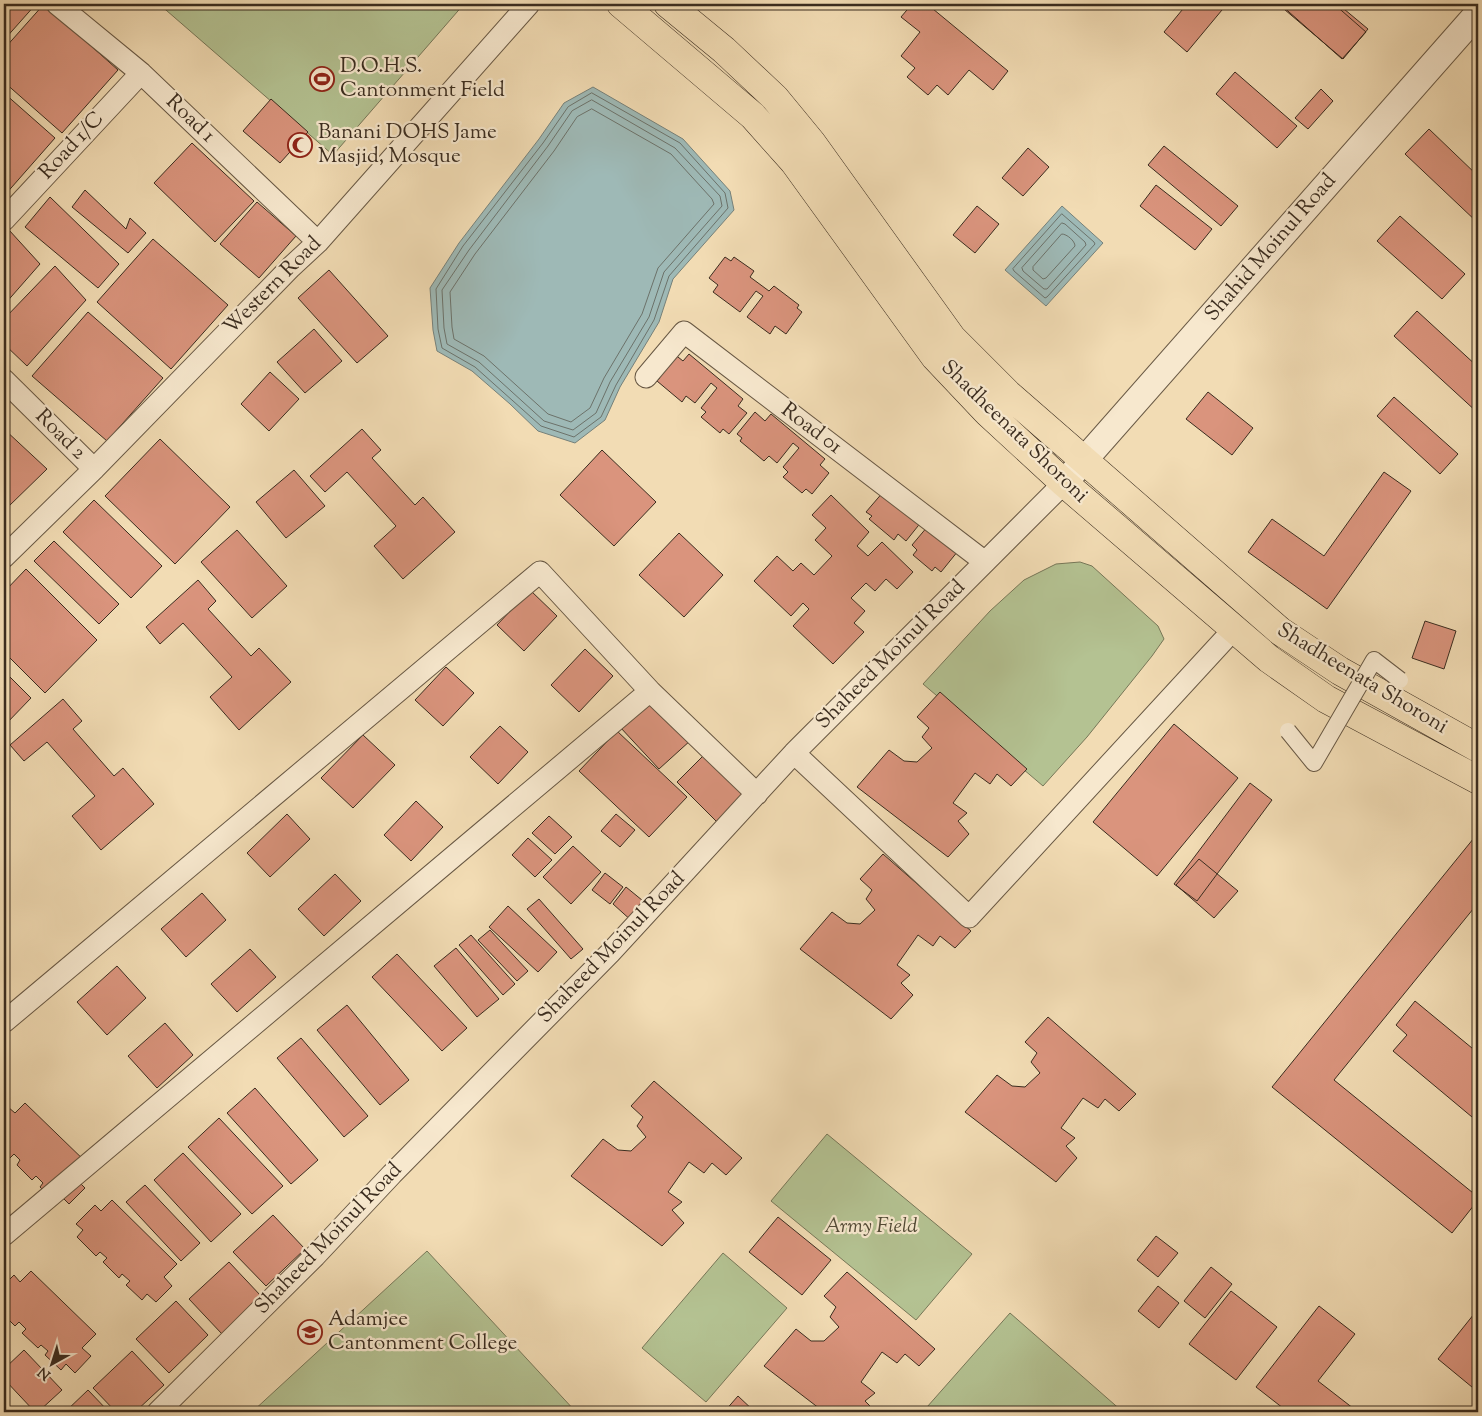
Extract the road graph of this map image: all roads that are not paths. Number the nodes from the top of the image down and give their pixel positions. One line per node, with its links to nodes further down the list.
1 (57, 4): 6 (street, Road 1)
2 (529, 4): 8 (street, Western Road)
3 (621, 4): 13 (main road, Shadheenata Shoroni)
4 (668, 4): 11 (main road, Shadheenata Shoroni)
5 (1478, 13): 11 (street, Shahid Moinul Road)
6 (141, 73): 7 (street, Road 1/C); 8 (street, Road 1)
7 (4, 220)
8 (318, 242): 12 (street, Western Road)
9 (646, 377): 15 (street, Road 01)
10 (4, 380): 12 (street, Road 2)
11 (1084, 461): 13 (street, Shahid Moinul Road); 20 (main road, Shadheenata Shoroni)
12 (94, 469): 14 (street, Western Road)
13 (1064, 483): 15 (street, Shaheed Moinul Road); 16 (main road, Shadheenata Shoroni)
14 (4, 557)
15 (985, 562): 21 (street, Shaheed Moinul Road)
16 (1234, 629): 21 (street); 22 (main road, Shadheenata Shoroni)
17 (1400, 680): 19 (street, bridge)
18 (650, 691): 23 (street); 24 (street); 25 (street)
19 (1288, 731)
20 (1478, 748)
21 (794, 753): 23 (street, Shaheed Moinul Road)
22 (1478, 780)
23 (757, 794): 26 (street, Shaheed Moinul Road)
24 (4, 1022)
25 (4, 1235)
26 (158, 1412)

